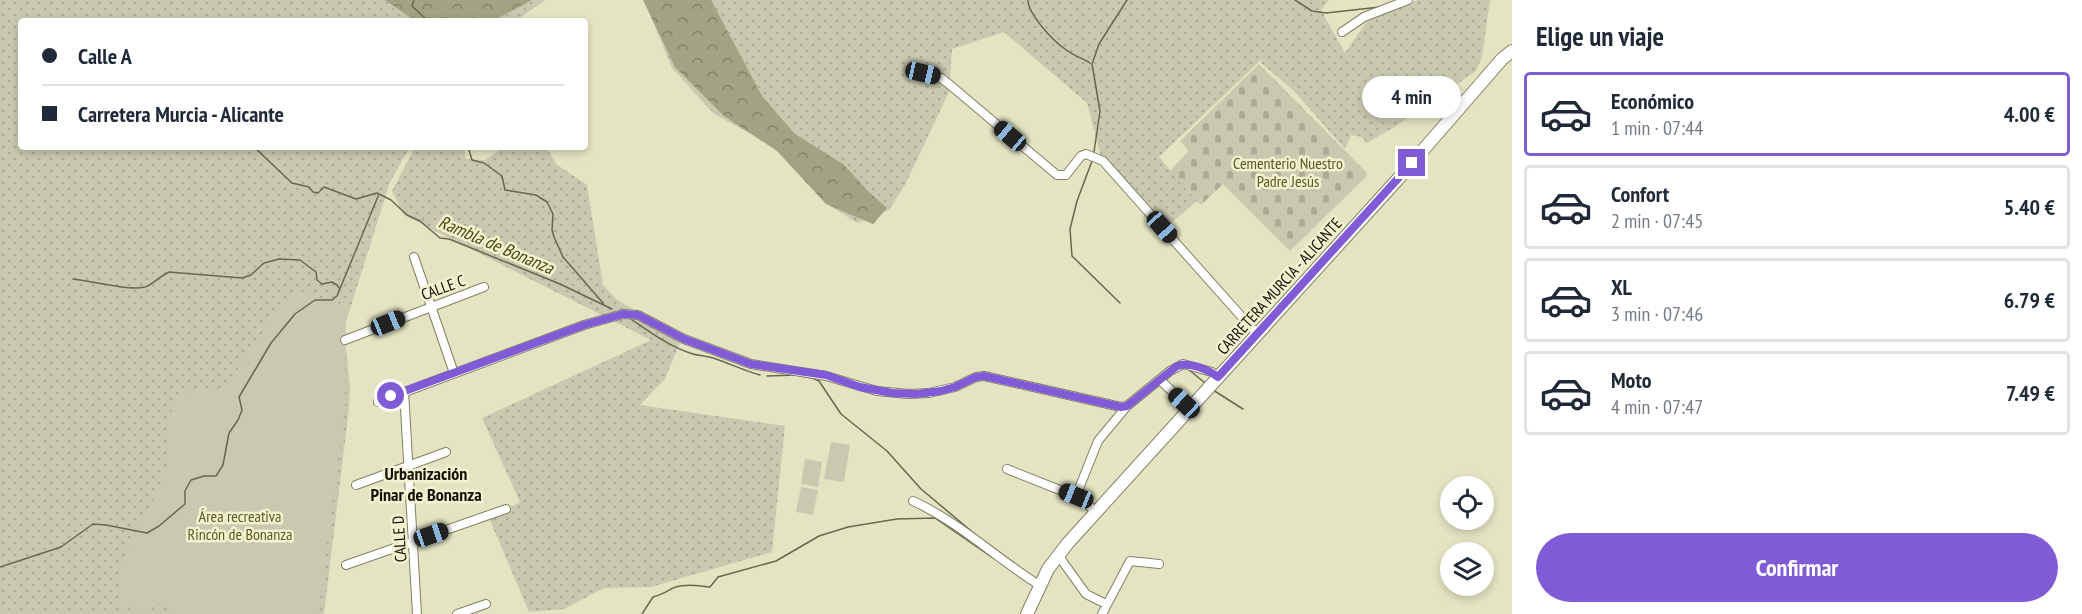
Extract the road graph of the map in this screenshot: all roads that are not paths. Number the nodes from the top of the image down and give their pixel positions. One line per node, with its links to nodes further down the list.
1 (1408, 0): 2 (street)
2 (1342, 32)
3 (1512, 51): 5 (highway, CARRETERA MURCIA - ALICANTE)
4 (1512, 59): 5 (highway, CARRETERA MURCIA - ALICANTE)
5 (1497, 68): 10 (highway, CARRETERA MURCIA - ALICANTE)
6 (923, 73): 10 (street)
7 (414, 257): 9 (street)
8 (484, 287): 9 (street, CALLE C)
9 (431, 306): 11 (street, CALLE C); 12 (street)
10 (1257, 334): 14 (highway, CARRETERA MURCIA - ALICANTE)
11 (345, 340)
12 (454, 373): 15 (street); 17 (street)
13 (1160, 380): 14 (street); 17 (street); 18 (street)
14 (1213, 383): 18 (highway, CARRETERA MURCIA - ALICANTE)
15 (404, 391): 16 (street); 20 (street, CALLE D)
16 (378, 402)
17 (1127, 406): 23 (street)
18 (1190, 408): 26 (highway, CARRETERA MURCIA - ALICANTE)
19 (446, 452): 20 (street)
20 (408, 466): 22 (street); 27 (street, CALLE D)
21 (1007, 469): 23 (street)
22 (356, 485)
23 (1076, 496): 26 (street)
24 (913, 501): 31 (street)
25 (506, 509): 27 (street)
26 (1096, 512): 28 (highway, CARRETERA MURCIA - ALICANTE)
27 (412, 541): 30 (street); 34 (street, CALLE D)
28 (1058, 555): 31 (highway, CARRETERA MURCIA - ALICANTE); 33 (street)
29 (1159, 564): 33 (street)
30 (346, 565)
31 (1039, 585): 36 (highway, CARRETERA MURCIA - ALICANTE)
32 (486, 604): 35 (street)
33 (1106, 604): 37 (street)
34 (417, 614)
35 (457, 614)
36 (1027, 614)
37 (1102, 614)

